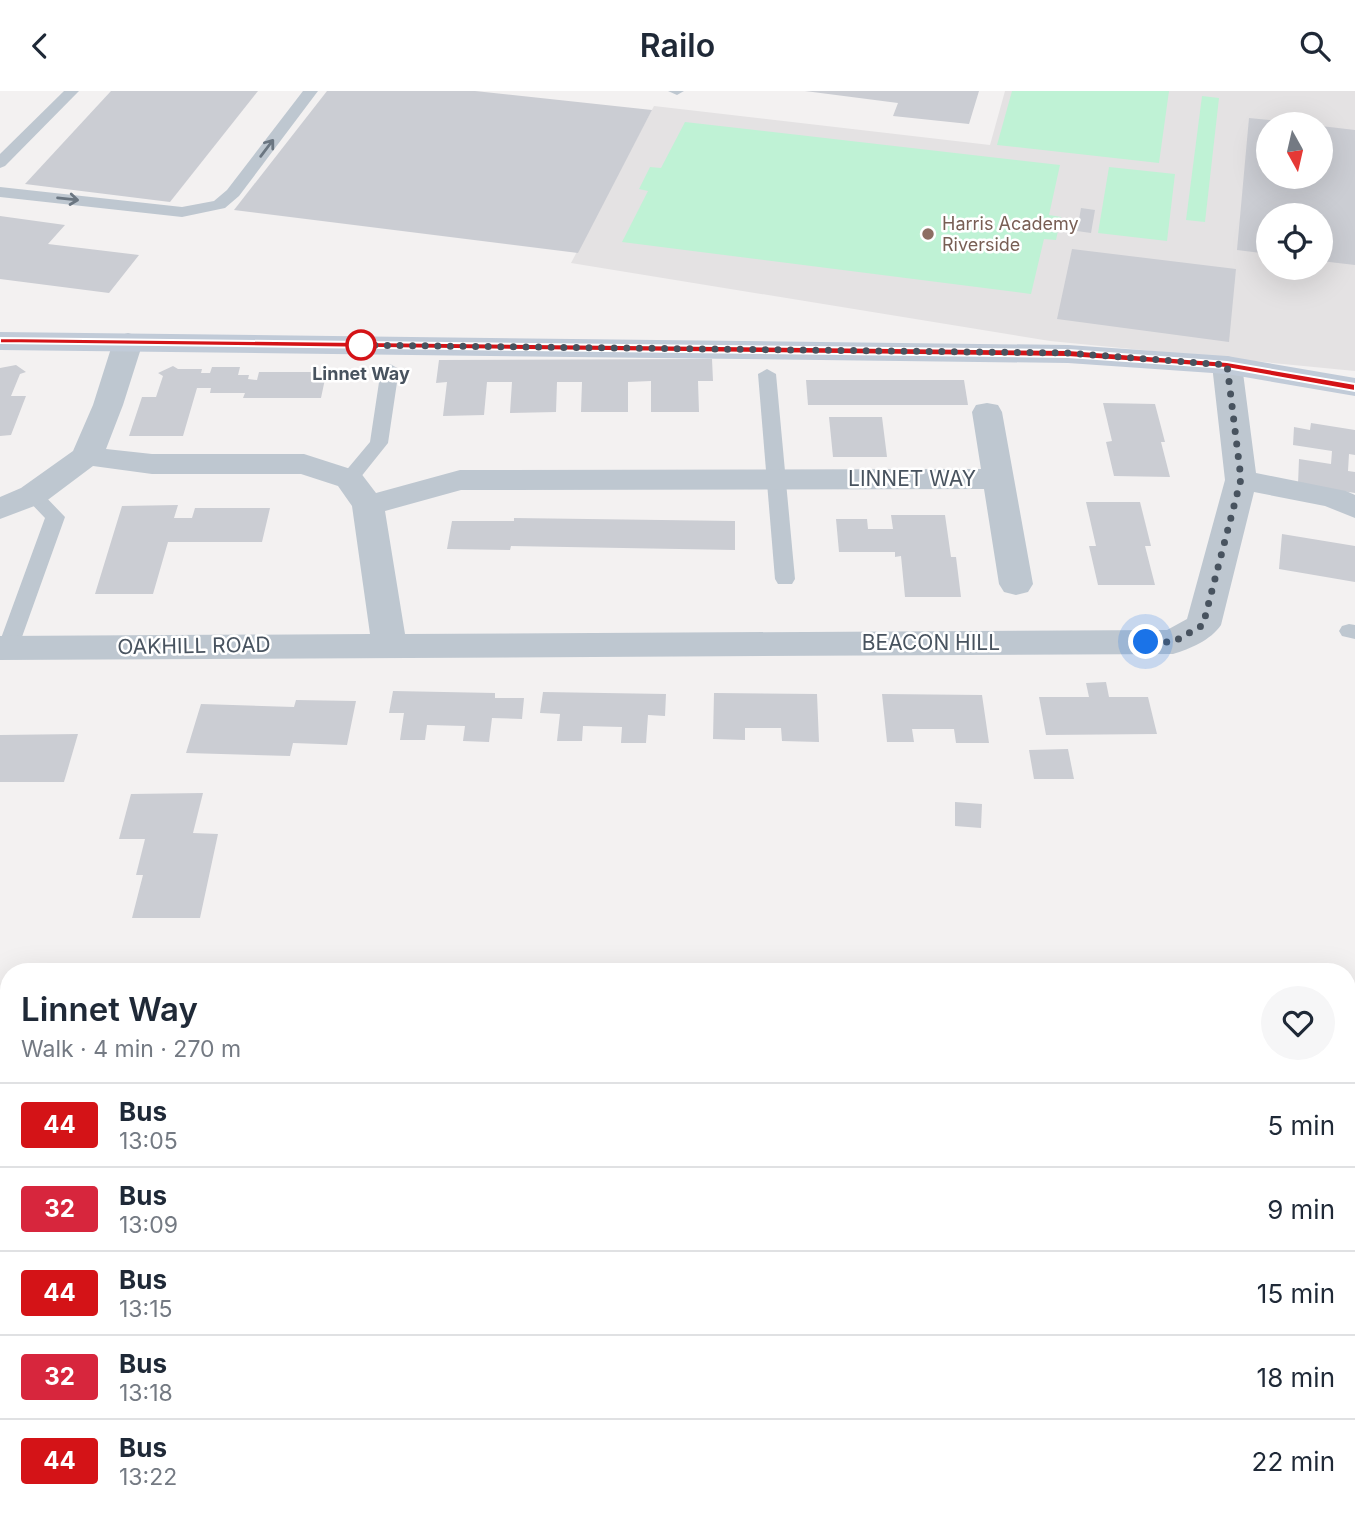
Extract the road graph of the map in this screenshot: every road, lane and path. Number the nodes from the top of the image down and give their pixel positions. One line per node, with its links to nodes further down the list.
1 (72, 91): 3 (lane)
2 (311, 91): 4 (lane, one-way to 2)
3 (0, 163)
4 (0, 192)
5 (0, 341): 6 (street)
6 (128, 342): 7 (street); 12 (street)
7 (1227, 365): 10 (street); 16 (street, BEACON HILL)
8 (390, 369): 14 (lane)
9 (767, 374): 13 (lane)
10 (1355, 387)
11 (987, 412): 15 (street, LINNET WAY)
12 (87, 456): 14 (street); 17 (street)
13 (775, 478): 15 (street, LINNET WAY); 18 (street, LINNET WAY); 21 (lane)
14 (349, 479): 18 (street)
15 (998, 479): 22 (street, LINNET WAY)
16 (1241, 479): 19 (street); 23 (street, BEACON HILL)
17 (33, 495): 20 (street); 24 (lane)
18 (368, 506): 23 (street)
19 (1355, 508)
20 (0, 509)
21 (785, 579)
22 (1016, 584)
23 (389, 644): 24 (street, OAKHILL ROAD)
24 (4, 648)

